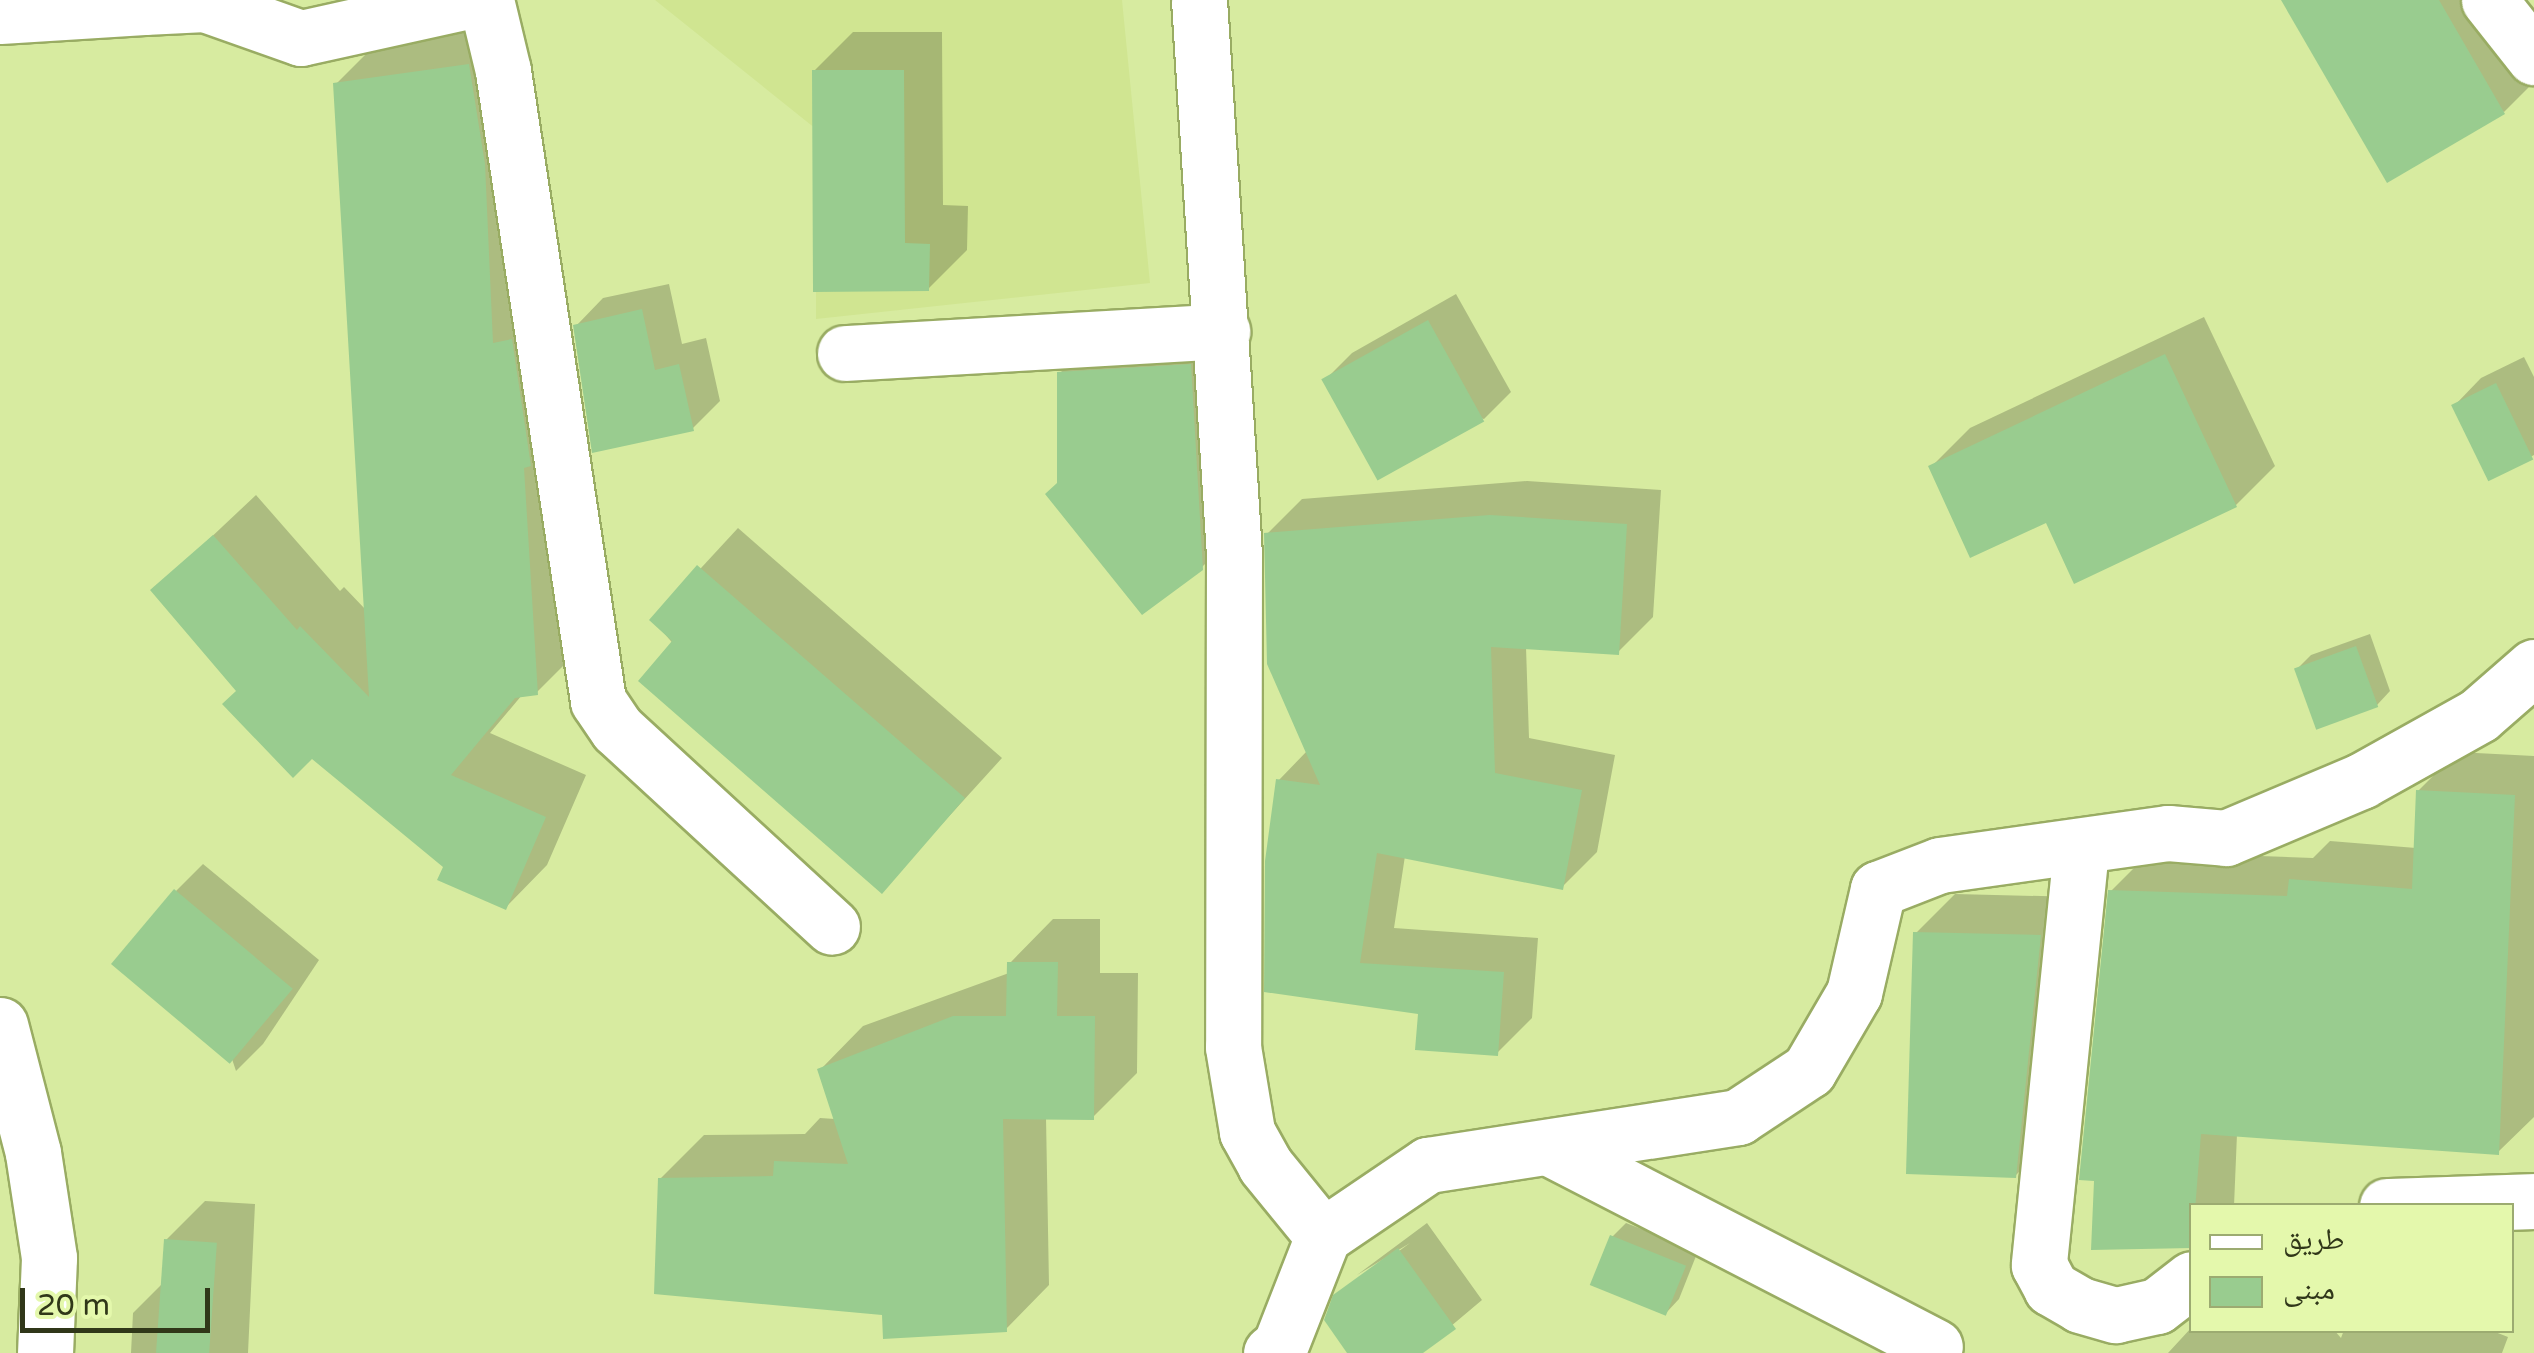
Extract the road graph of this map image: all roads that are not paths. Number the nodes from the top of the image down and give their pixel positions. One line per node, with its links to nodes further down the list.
1 (472, 0): 5 (street)
2 (486, 0): 12 (street)
3 (1199, 0): 8 (street)
4 (2489, 0): 7 (street)
5 (140, 4): 6 (street)
6 (0, 16)
7 (2534, 57)
8 (1222, 331): 9 (street); 17 (street)
9 (845, 353)
10 (2534, 667): 11 (street)
11 (2081, 849): 14 (street); 18 (street)
12 (832, 927)
13 (0, 1024): 20 (street)
14 (1550, 1148): 17 (street); 19 (street)
15 (2534, 1202): 16 (street)
16 (2497, 1203)
17 (1323, 1236): 21 (street)
18 (2189, 1281)
19 (1935, 1347)
20 (45, 1353)
21 (1271, 1353)

